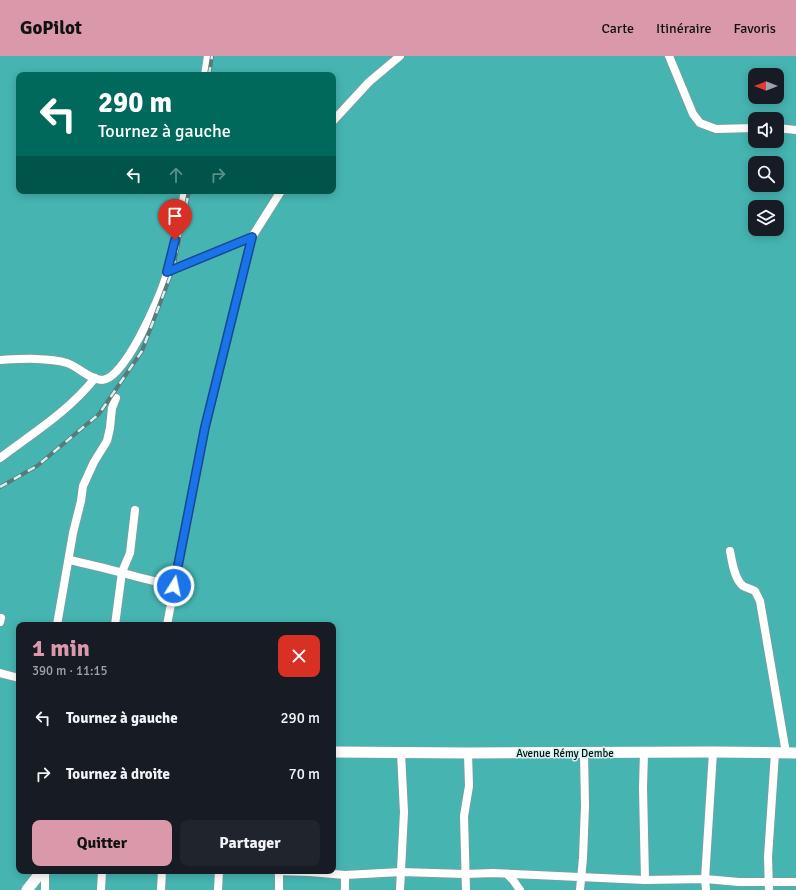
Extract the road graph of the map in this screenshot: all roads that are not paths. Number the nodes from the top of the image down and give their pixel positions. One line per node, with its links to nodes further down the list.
1 (208, 56): 4 (street)
2 (400, 56): 5 (street)
3 (669, 56): 6 (street)
4 (205, 72)
5 (336, 118)
6 (748, 128)
7 (784, 129): 8 (street)
8 (796, 130)
9 (184, 194): 12 (street)
10 (279, 194): 11 (street)
11 (252, 237): 12 (street); 21 (street)
12 (167, 272): 14 (street)
13 (0, 360): 14 (street)
14 (95, 378): 16 (street)
15 (116, 398): 19 (street)
16 (0, 458)
17 (135, 510): 20 (street)
18 (730, 551): 33 (street)
19 (69, 560): 20 (street); 22 (street)
20 (122, 572): 21 (street); 23 (street)
21 (174, 586): 24 (street)
22 (58, 622)
23 (115, 622)
24 (168, 622)
25 (0, 673): 26 (street)
26 (16, 677)
27 (336, 752): 30 (street, Avenue Rémy Dembe)
28 (644, 752): 29 (street, Avenue Rémy Dembe); 32 (street, Avenue Rémy Dembe); 47 (street)
29 (713, 752): 33 (street, Avenue Rémy Dembe); 46 (street)
30 (401, 753): 31 (street, Avenue Rémy Dembe); 34 (street)
31 (468, 753): 32 (street, Avenue Rémy Dembe); 42 (street)
32 (584, 753): 45 (street)
33 (785, 753): 49 (street)
34 (401, 872): 42 (street); 44 (street); 57 (street)
35 (40, 874): 50 (street)
36 (45, 874): 51 (street)
37 (102, 874): 52 (street)
38 (162, 874): 53 (street)
39 (218, 874): 54 (street)
40 (279, 874): 55 (street)
41 (333, 874): 44 (street)
42 (466, 874): 43 (street); 58 (street)
43 (507, 874): 45 (street); 59 (street)
44 (345, 875): 56 (street)
45 (582, 876): 47 (street); 60 (street)
46 (705, 879): 47 (street); 49 (street); 61 (street)
47 (645, 880)
48 (796, 882): 49 (street)
49 (769, 886)
50 (27, 890)
51 (45, 890)
52 (101, 890)
53 (161, 890)
54 (218, 890)
55 (279, 890)
56 (345, 890)
57 (400, 890)
58 (466, 890)
59 (520, 890)
60 (580, 890)
61 (706, 890)

